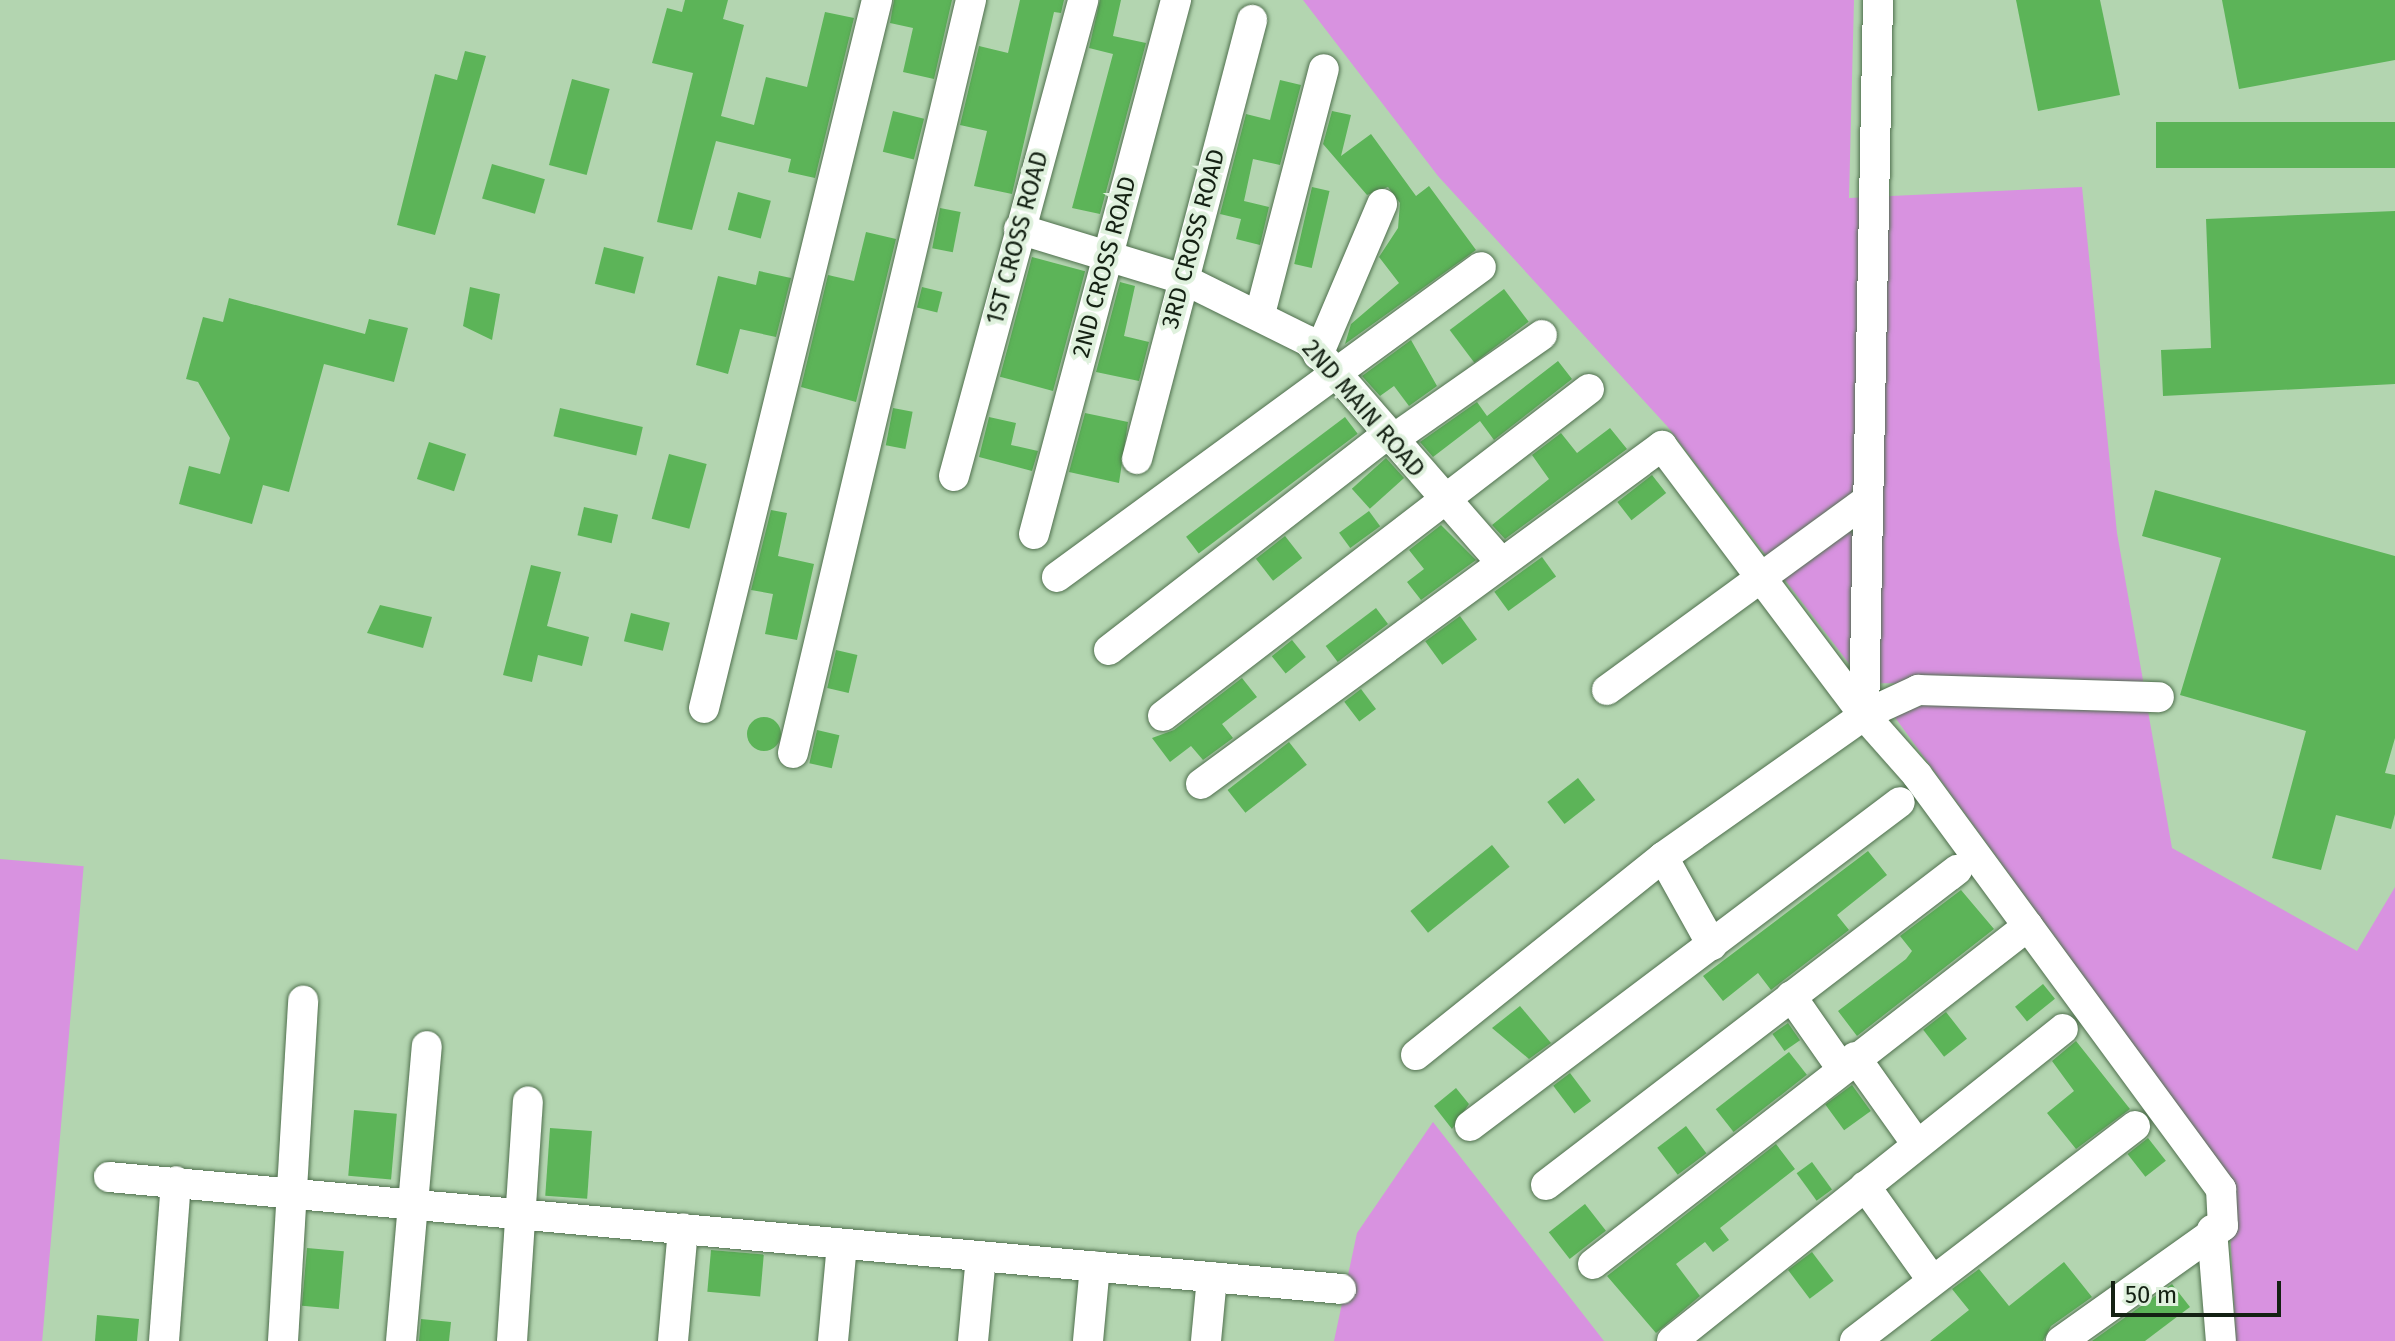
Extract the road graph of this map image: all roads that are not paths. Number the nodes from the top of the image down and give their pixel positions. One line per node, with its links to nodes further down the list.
1 (877, 0): 29 (street)
2 (971, 0): 32 (street)
3 (1083, 0): 9 (street, 1ST CROSS ROAD)
4 (1176, 0): 10 (street, 2ND CROSS ROAD)
5 (1878, 0): 21 (street)
6 (1252, 20): 12 (street, 3RD CROSS ROAD)
7 (1324, 69): 13 (street)
8 (1382, 204): 15 (street)
9 (1019, 229): 10 (street, 2ND MAIN ROAD); 19 (street, 1ST CROSS ROAD)
10 (1108, 252): 12 (street, 2ND MAIN ROAD); 22 (street, 2ND CROSS ROAD)
11 (1481, 267): 15 (street)
12 (1183, 279): 13 (street, 2ND MAIN ROAD); 18 (street, 3RD CROSS ROAD)
13 (1260, 314): 15 (street, 2ND MAIN ROAD)
14 (1542, 335): 17 (street)
15 (1326, 365): 17 (street, 2ND MAIN ROAD); 25 (street)
16 (1589, 389): 20 (street)
17 (1389, 437): 20 (street, 2ND MAIN ROAD); 26 (street)
18 (1137, 459)
19 (954, 476)
20 (1441, 500): 23 (street, 2ND MAIN ROAD); 31 (street)
21 (1865, 502): 24 (street); 30 (street)
22 (1034, 534)
23 (1501, 562): 24 (street); 33 (street)
24 (1765, 575): 27 (street); 30 (street)
25 (1057, 577)
26 (1109, 650)
27 (1607, 690)
28 (2159, 697): 30 (street)
29 (704, 708)
30 (1864, 715): 35 (street); 37 (street)
31 (1163, 716)
32 (793, 753)
33 (1201, 784)
34 (1900, 802): 38 (street)
35 (1663, 857): 38 (street); 43 (street)
36 (1957, 870): 39 (street)
37 (2028, 926): 44 (street); 57 (street)
38 (1712, 945): 46 (street)
39 (1791, 996): 44 (street); 51 (street)
40 (303, 1001): 53 (street)
41 (2063, 1029): 48 (street)
42 (427, 1046): 54 (street)
43 (1416, 1055)
44 (1848, 1063): 48 (street); 60 (street)
45 (528, 1102): 55 (street)
46 (1470, 1126)
47 (2135, 1126): 63 (street)
48 (1916, 1143): 52 (street)
49 (109, 1177): 50 (street)
50 (176, 1181): 53 (street); 65 (street)
51 (1546, 1185)
52 (1865, 1186): 63 (street); 74 (street)
53 (293, 1192): 54 (street); 66 (street)
54 (414, 1200): 55 (street); 67 (street)
55 (522, 1215): 56 (street); 68 (street)
56 (683, 1228): 58 (street); 69 (street)
57 (2212, 1230): 76 (street); 77 (street)
58 (842, 1244): 59 (street); 70 (street)
59 (981, 1256): 61 (street); 71 (street)
60 (1593, 1264)
61 (1095, 1266): 62 (street); 72 (street)
62 (1212, 1277): 64 (street); 73 (street)
63 (1932, 1280): 75 (street)
64 (1341, 1289)
65 (164, 1341)
66 (283, 1341)
67 (401, 1341)
68 (512, 1341)
69 (673, 1341)
70 (833, 1341)
71 (973, 1341)
72 (1088, 1341)
73 (1206, 1341)
74 (1672, 1341)
75 (1855, 1341)
76 (2061, 1341)
77 (2221, 1341)

